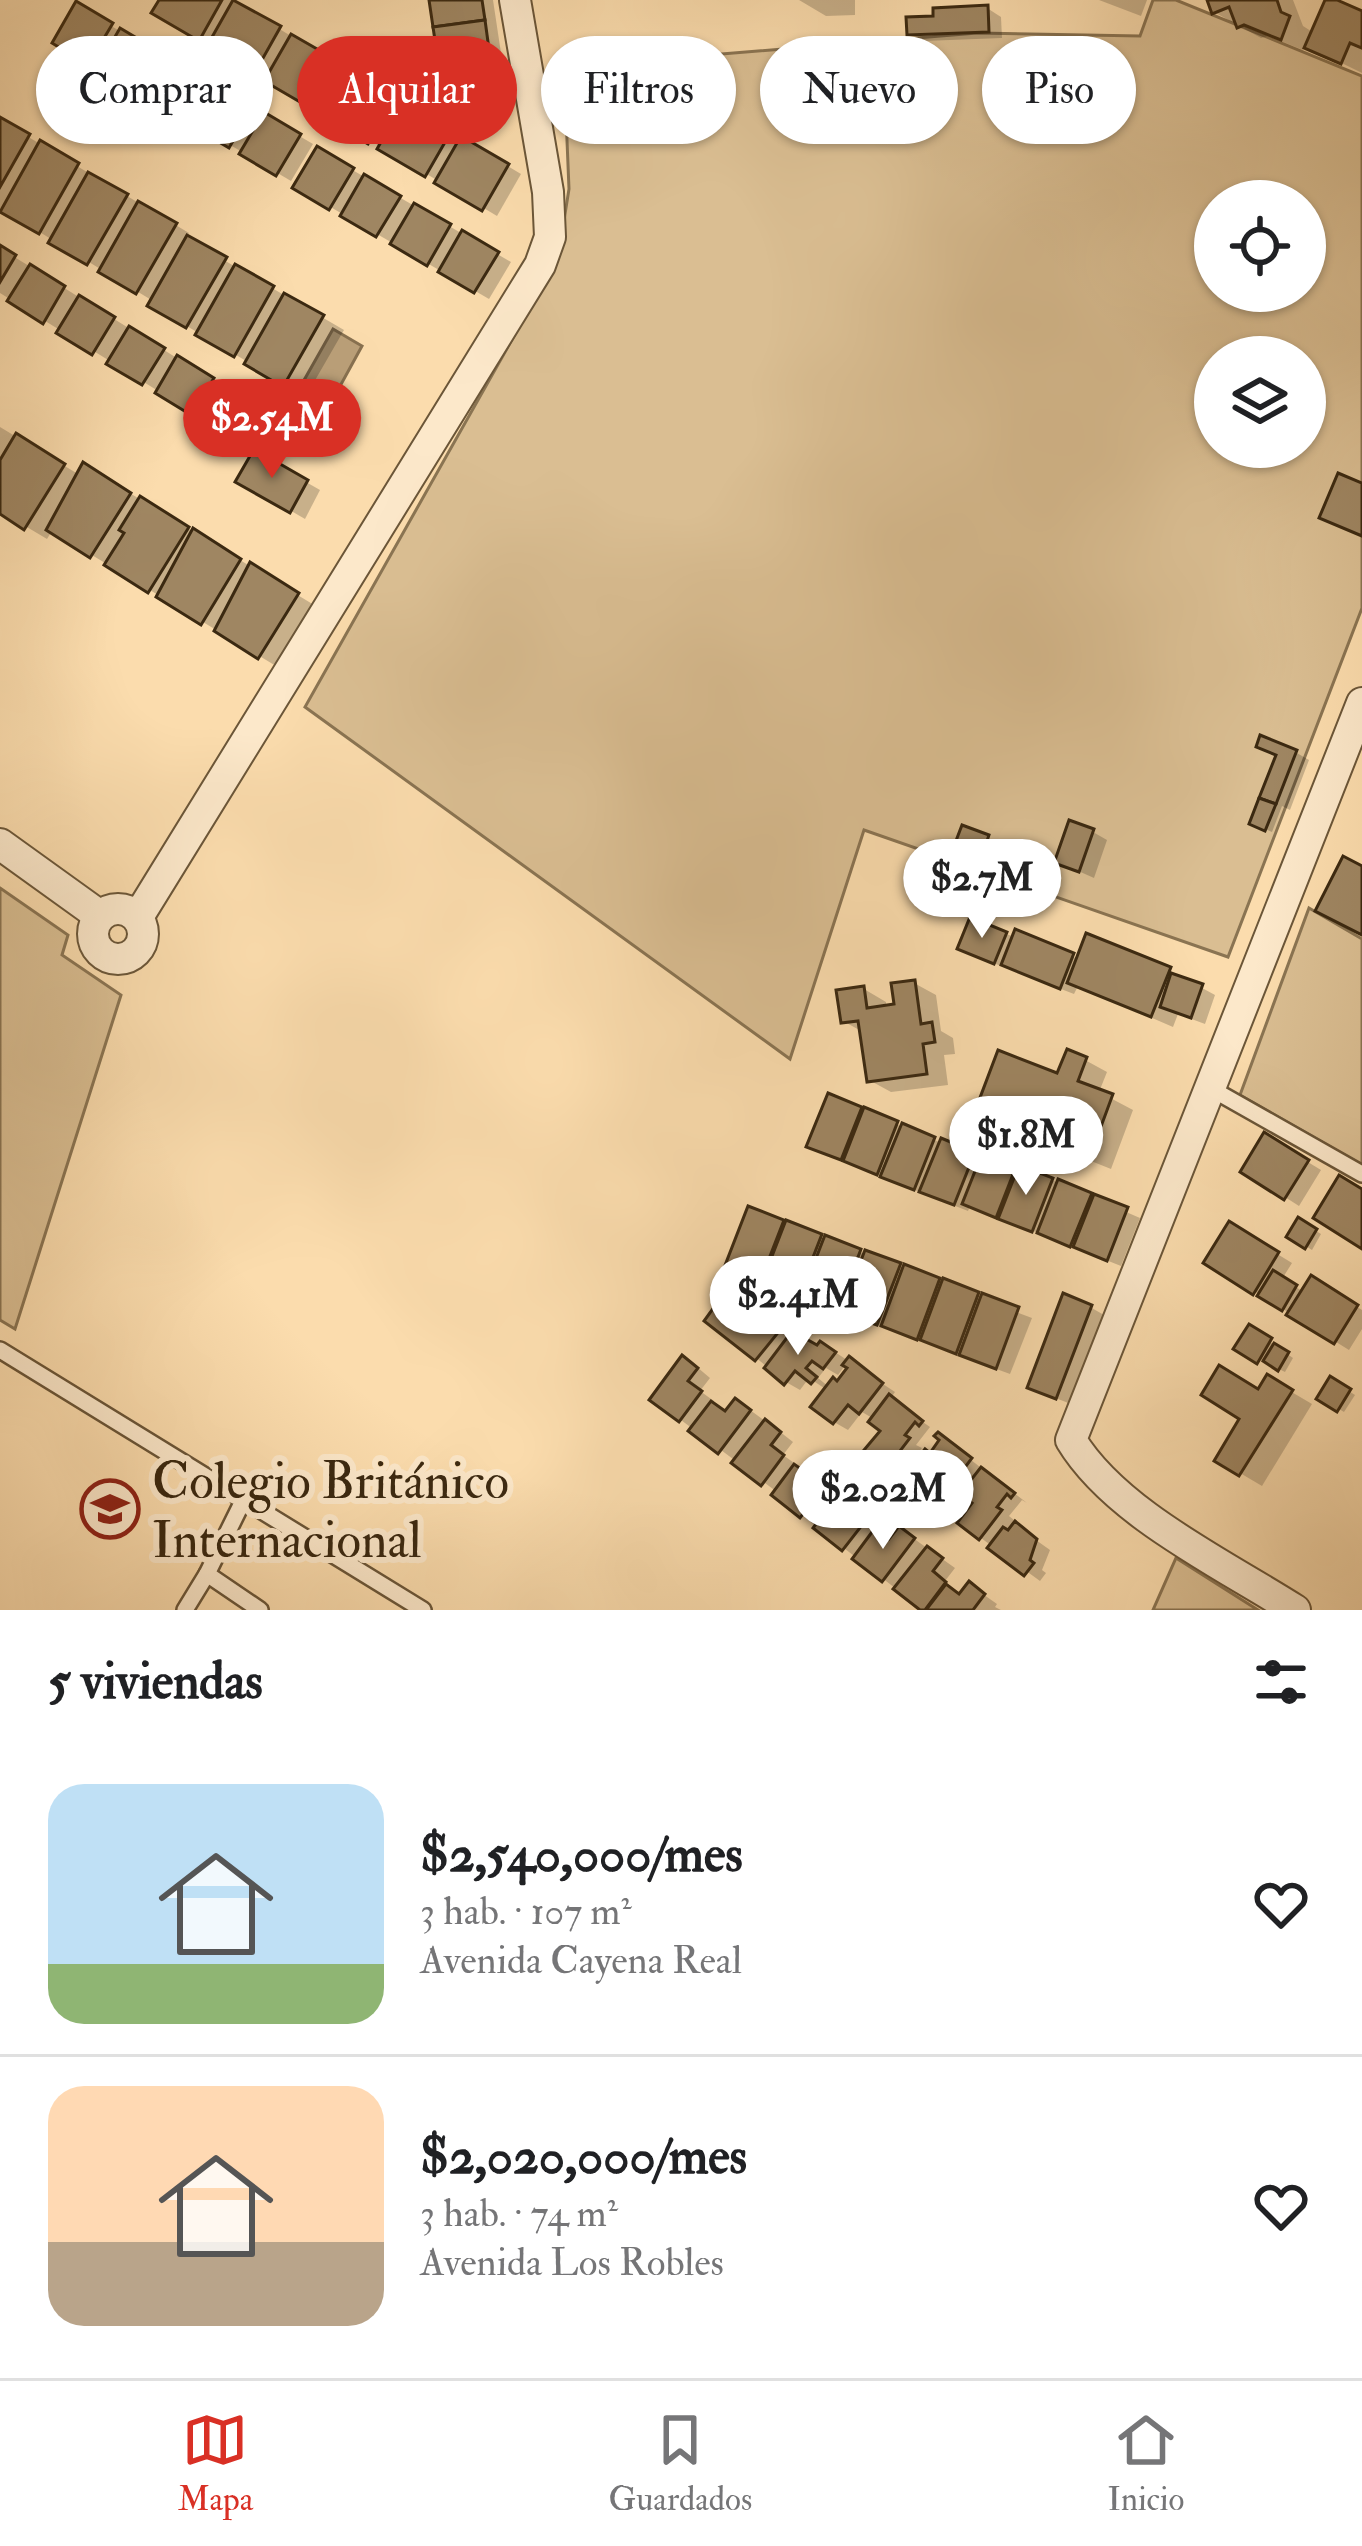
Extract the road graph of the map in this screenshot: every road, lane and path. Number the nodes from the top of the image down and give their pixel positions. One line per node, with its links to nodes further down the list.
1 (515, 0): 5 (street)
2 (1362, 703): 6 (street)
3 (0, 844): 4 (street)
4 (100, 916): 5 (street); 5 (street)
5 (138, 933)
6 (1210, 1088): 7 (lane); 14 (street)
7 (1362, 1174)
8 (0, 1350): 9 (lane)
9 (243, 1501): 10 (lane); 13 (lane)
10 (207, 1574): 11 (lane); 12 (lane)
11 (185, 1610)
12 (260, 1610)
13 (423, 1610)
14 (1295, 1610)

